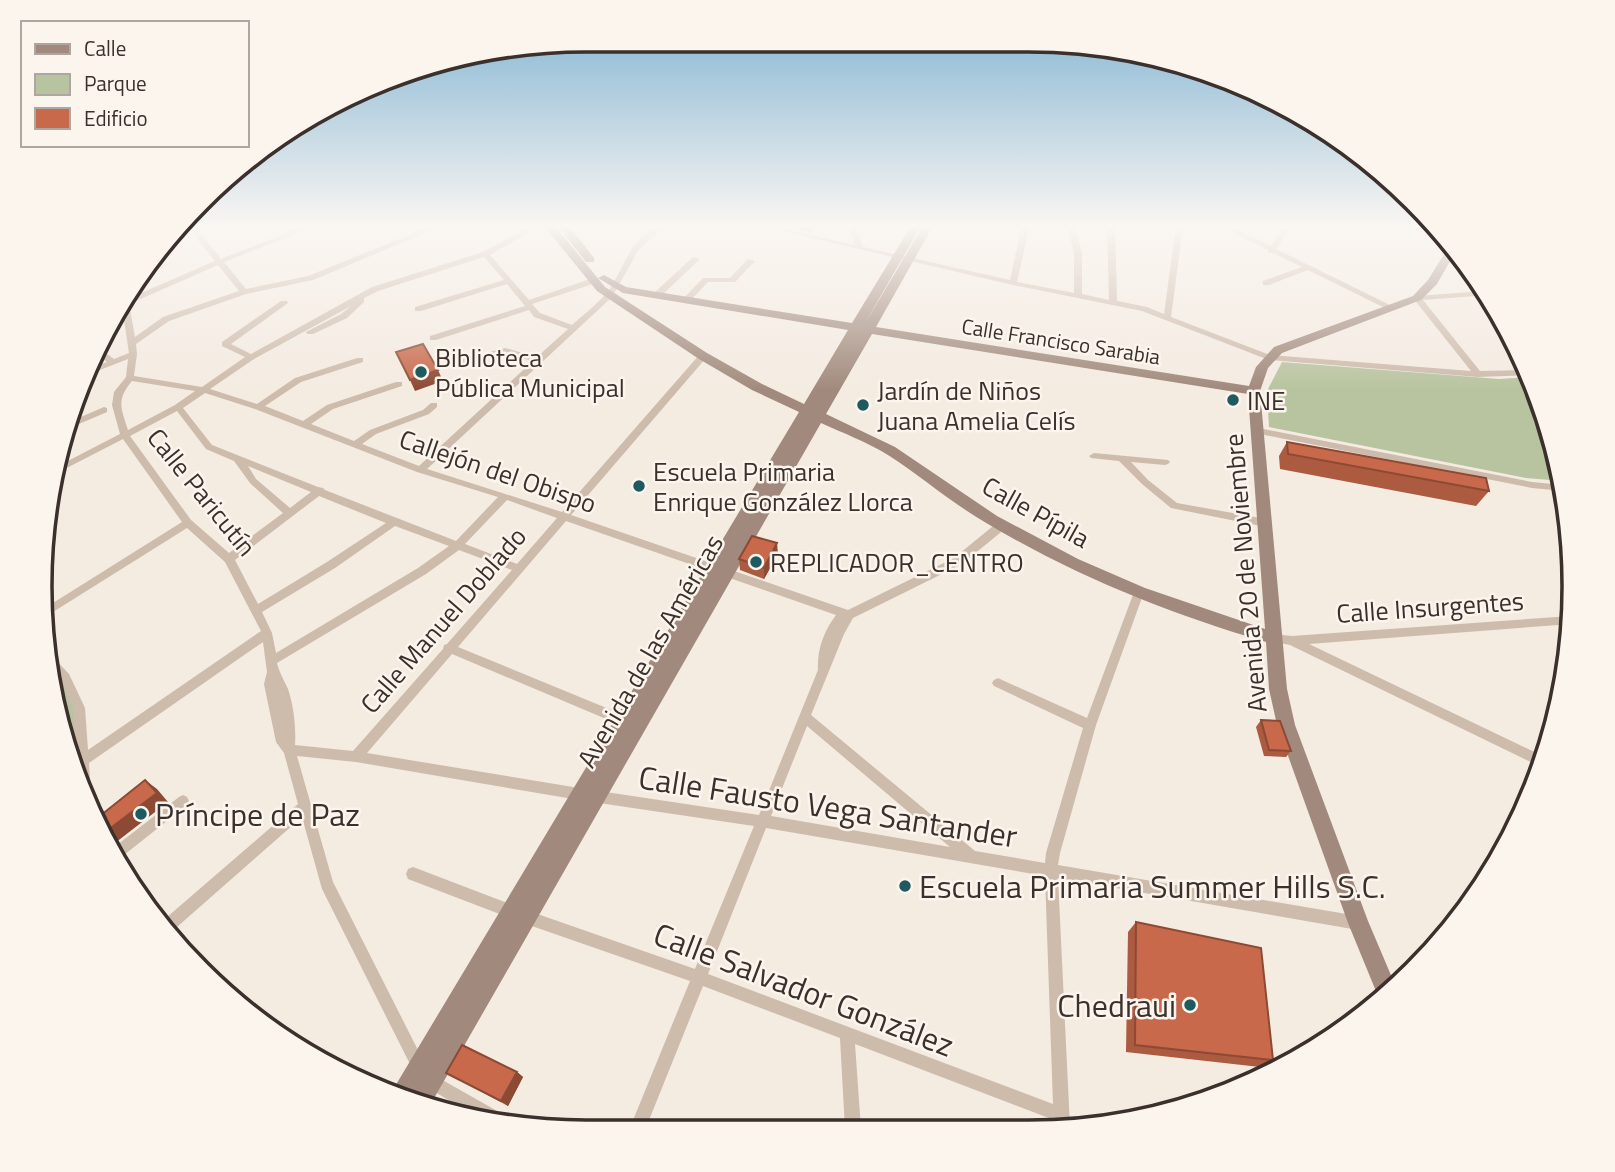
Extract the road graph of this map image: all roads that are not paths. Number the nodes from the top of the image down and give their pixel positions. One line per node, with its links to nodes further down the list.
1 (176, 281): 26 (street)
2 (236, 281): 22 (street)
3 (297, 281): 22 (street)
4 (402, 281): 43 (street)
5 (509, 281): 31 (street); 33 (street)
6 (593, 281): 21 (main road, Calle Pípila); 31 (street)
7 (606, 281): 21 (main road, Calle Pípila)
8 (618, 281): 21 (street)
9 (672, 281): 24 (street)
10 (705, 281): 28 (street)
11 (890, 281): 37 (main road, Avenida de las Américas)
12 (1003, 281): 19 (street)
13 (1078, 281): 25 (street)
14 (1112, 281): 30 (street)
15 (1172, 281): 35 (street)
16 (1272, 281): 20 (street)
17 (1334, 281): 32 (street)
18 (1434, 281): 27 (main road)
19 (1013, 283): 25 (street)
20 (1266, 283)
21 (612, 291): 24 (main road, Calle Francisco Sarabia); 36 (street); 42 (main road, Calle Pípila)
22 (244, 292): 39 (street)
23 (1475, 294): 27 (street)
24 (657, 295): 28 (main road, Calle Francisco Sarabia)
25 (1078, 296): 30 (street)
26 (137, 298)
27 (1417, 298): 32 (main road); 51 (street)
28 (687, 299): 37 (main road, Calle Francisco Sarabia)
29 (284, 303): 43 (street)
30 (1113, 303): 35 (street)
31 (528, 305): 36 (street); 38 (street)
32 (1390, 307): 44 (main road)
33 (418, 309)
34 (127, 314): 39 (street, Calle Paricutín)
35 (1167, 317): 44 (street)
36 (573, 328): 46 (street)
37 (860, 329): 55 (main road, Calle Francisco Sarabia); 60 (main road, Avenida de las Américas)
38 (433, 338)
39 (132, 342): 40 (street, Calle Paricutín)
40 (133, 354): 47 (street); 52 (street, Calle Paricutín)
41 (105, 356): 47 (street)
42 (703, 356): 60 (main road, Calle Pípila); 76 (street, Calle Manuel Doblado)
43 (251, 357): 54 (street)
44 (1269, 357): 51 (street); 55 (main road, Avenida 20 de Noviembre)
45 (360, 360): 58 (street)
46 (538, 360): 48 (street); 71 (street)
47 (113, 362): 49 (street)
48 (458, 363)
49 (100, 368)
50 (1518, 373): 51 (street)
51 (1478, 374)
52 (130, 379): 54 (street, Callejón del Obispo); 64 (street, Calle Paricutín)
53 (399, 384): 62 (street)
54 (205, 390): 57 (street); 58 (street, Callejón del Obispo)
55 (1254, 391): 63 (main road, Avenida 20 de Noviembre)
56 (434, 405): 65 (street)
57 (178, 407): 64 (street); 68 (street)
58 (258, 407): 62 (street, Callejón del Obispo)
59 (104, 410): 61 (street)
60 (811, 413): 80 (main road, Calle Pípila); 84 (main road, Avenida de las Américas)
61 (79, 421)
62 (304, 425): 65 (street, Callejón del Obispo)
63 (1258, 431): 72 (street); 79 (main road, Avenida 20 de Noviembre)
64 (125, 435): 70 (street); 78 (street, Calle Paricutín)
65 (355, 445): 71 (street, Callejón del Obispo)
66 (1094, 456): 67 (street)
67 (1121, 458): 69 (street); 79 (street)
68 (239, 461): 73 (street); 75 (street)
69 (1165, 462)
70 (67, 465)
71 (421, 470): 74 (street, Callejón del Obispo)
72 (1553, 487)
73 (320, 490): 75 (street); 77 (street)
74 (505, 496): 76 (street, Callejón del Obispo); 81 (street)
75 (290, 513): 82 (street)
76 (563, 517): 83 (street, Calle Manuel Doblado); 84 (street, Callejón del Obispo)
77 (394, 522): 81 (street); 87 (street)
78 (188, 523): 82 (street, Calle Paricutín); 86 (street)
79 (1266, 523): 91 (main road, Avenida 20 de Noviembre)
80 (1002, 525): 85 (main road, Calle Pípila); 88 (street)
81 (457, 546): 83 (street); 93 (street)
82 (229, 559): 87 (street, Calle Paricutín)
83 (518, 568): 92 (street, Calle Manuel Doblado)
84 (720, 570): 88 (street, Callejón del Obispo); 97 (main road, Avenida de las Américas); 104 (main road, Avenida de las Américas)
85 (1139, 592): 91 (main road, Calle Pípila); 98 (street)
86 (53, 608)
87 (256, 610): 90 (street, Calle Paricutín)
88 (845, 615): 96 (street)
89 (1561, 621): 91 (street, Calle Insurgentes)
90 (267, 633): 93 (street, Calle Paricutín); 103 (street)
91 (1283, 639): 102 (street, Calle Pípila); 114 (main road, Avenida 20 de Noviembre)
92 (449, 648): 97 (street); 101 (street, Calle Manuel Doblado)
93 (272, 666): 100 (street, Calle Paricutín)
94 (60, 671): 99 (street)
95 (998, 683): 98 (street)
96 (806, 718): 107 (street); 109 (street)
97 (622, 720): 104 (main road, Avenida de las Américas)
98 (1090, 725): 110 (street)
99 (78, 748)
100 (289, 750): 101 (street, Calle Fausto Vega Santander); 106 (street, Calle Paricutín)
101 (356, 757): 104 (street, Calle Fausto Vega Santander)
102 (1534, 758)
103 (82, 761)
104 (588, 795): 107 (street, Calle Fausto Vega Santander); 112 (main road, Avenida de las Américas)
105 (183, 802): 108 (street)
106 (305, 806): 113 (street); 118 (street, Calle Paricutín)
107 (762, 821): 109 (street, Calle Fausto Vega Santander); 115 (street)
108 (122, 849)
109 (974, 858): 110 (street, Calle Fausto Vega Santander)
110 (1051, 871): 114 (street, Calle Fausto Vega Santander); 124 (street)
111 (413, 874): 112 (street, Calle Salvador González)
112 (518, 914): 115 (street, Calle Salvador González); 118 (main road, Avenida de las Américas); 119 (main road, Avenida de las Américas)
113 (172, 922)
114 (1358, 923): 116 (main road, Avenida 20 de Noviembre)
115 (698, 977): 117 (street, Calle Salvador González); 125 (street)
116 (1384, 984)
117 (847, 1036): 123 (street, Calle Salvador González); 126 (street)
118 (417, 1067): 119 (street, Calle Paricutín); 120 (main road, Avenida de las Américas)
119 (430, 1081): 121 (main road, Avenida de las Américas); 122 (street, Calle Paricutín)
120 (406, 1088)
121 (423, 1093)
122 (475, 1107)
123 (1056, 1118)
124 (1062, 1118)
125 (641, 1120)
126 (852, 1120)

